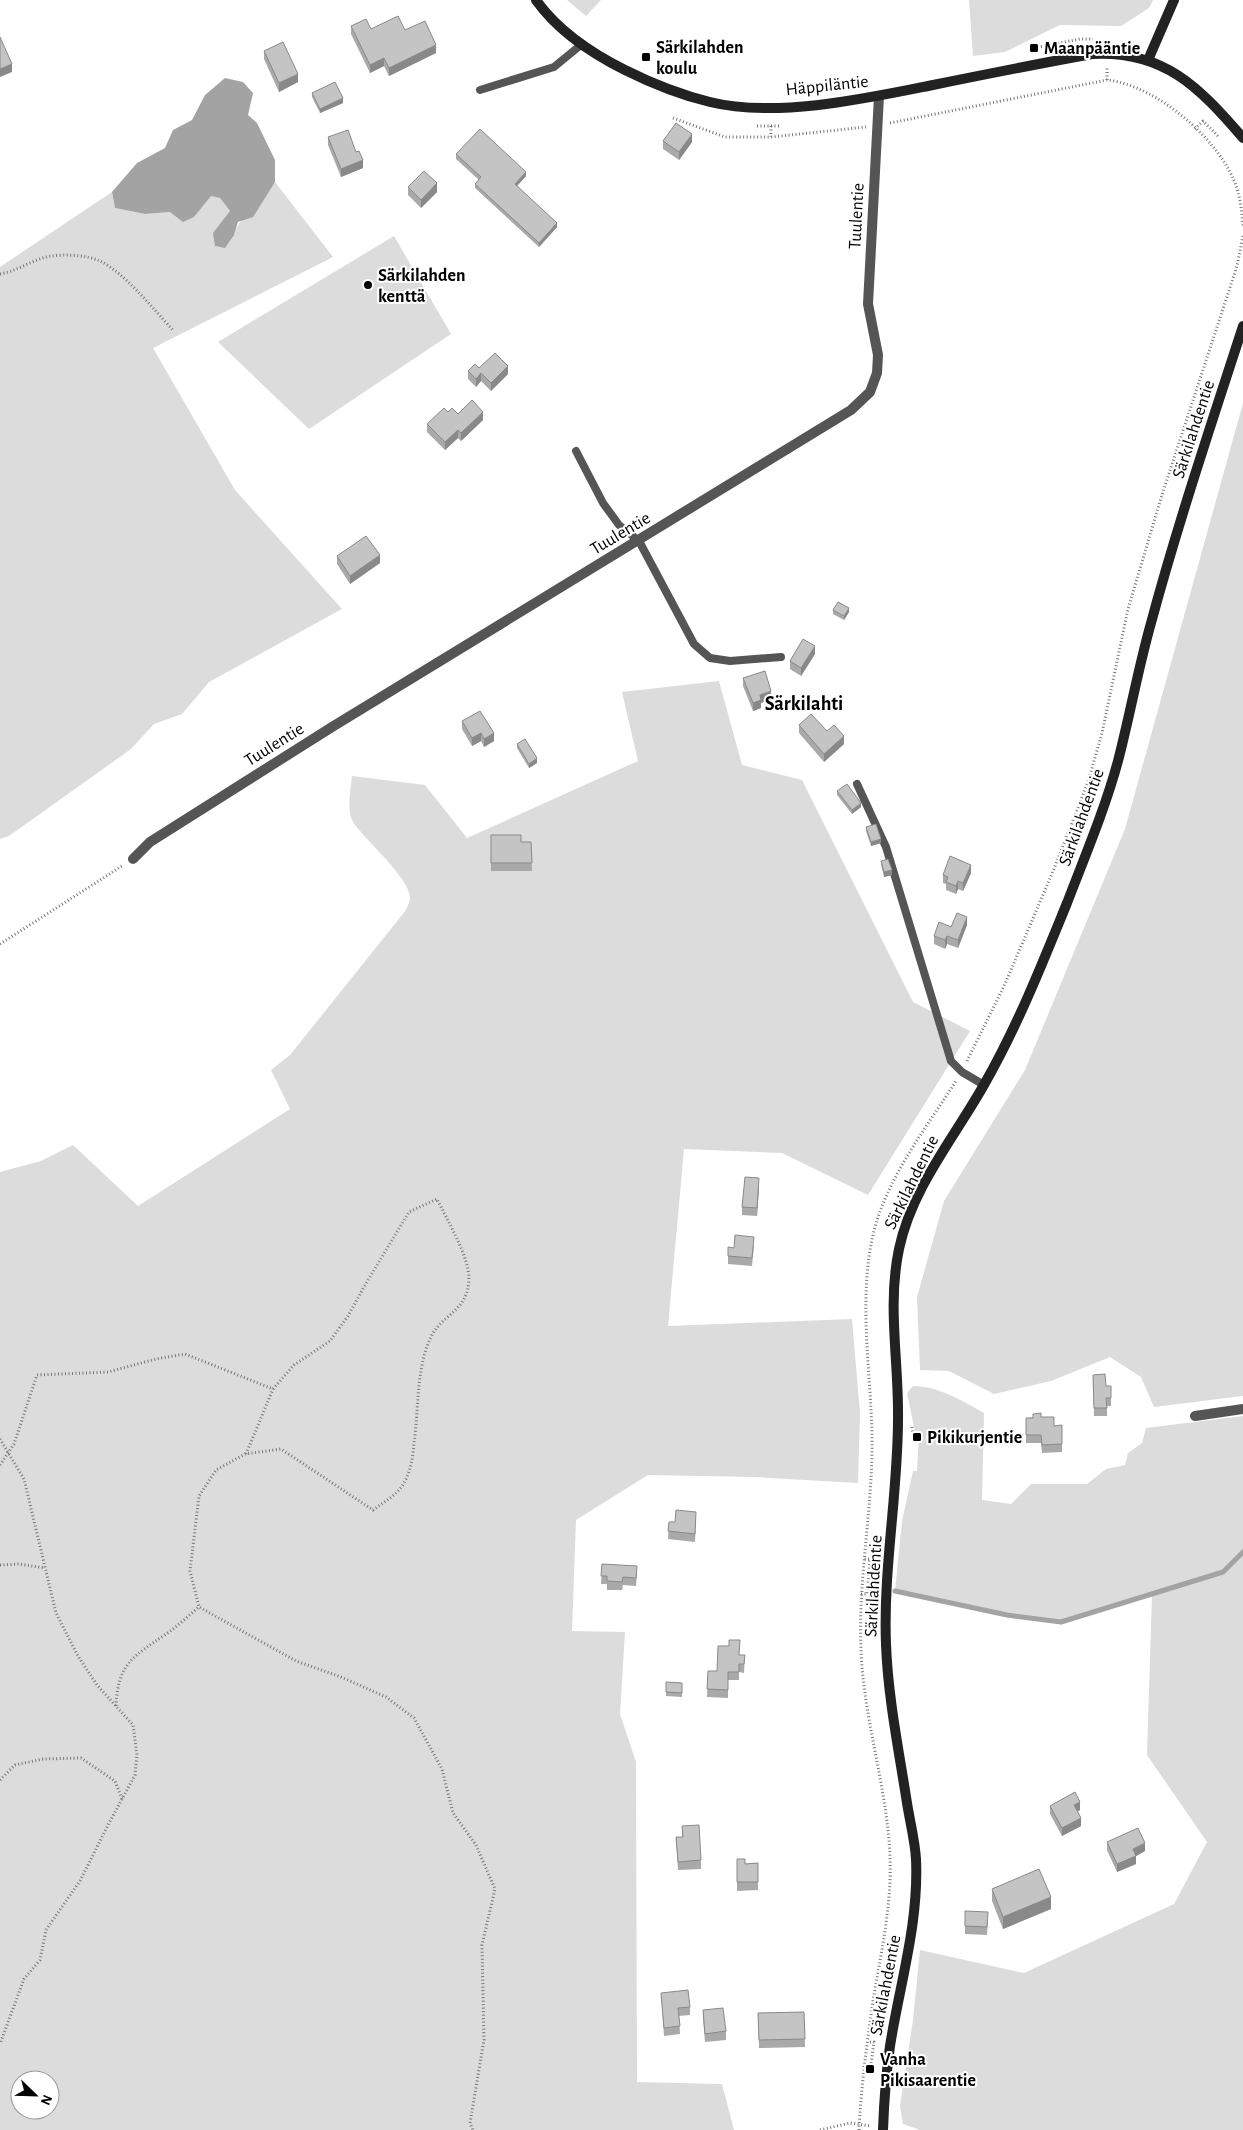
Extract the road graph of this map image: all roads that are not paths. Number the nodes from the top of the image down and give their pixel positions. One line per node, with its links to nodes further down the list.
1 (536, 0): 3 (street, Häppiläntie)
2 (1174, 0): 4 (street)
3 (582, 44): 5 (lane); 6 (street, Häppiläntie)
4 (1148, 60): 6 (street, Häppiläntie); 7 (street)
5 (480, 90)
6 (879, 96): 10 (street, Tuulentie)
7 (1243, 138)
8 (1243, 326): 14 (street, Särkilahdentie)
9 (576, 451): 10 (lane)
10 (639, 541): 11 (lane); 13 (street, Tuulentie)
11 (781, 657)
12 (857, 784): 14 (lane)
13 (133, 859)
14 (984, 1085): 17 (street, Särkilahdentie)
15 (1243, 1409): 16 (street)
16 (1195, 1416)
17 (884, 2130)

